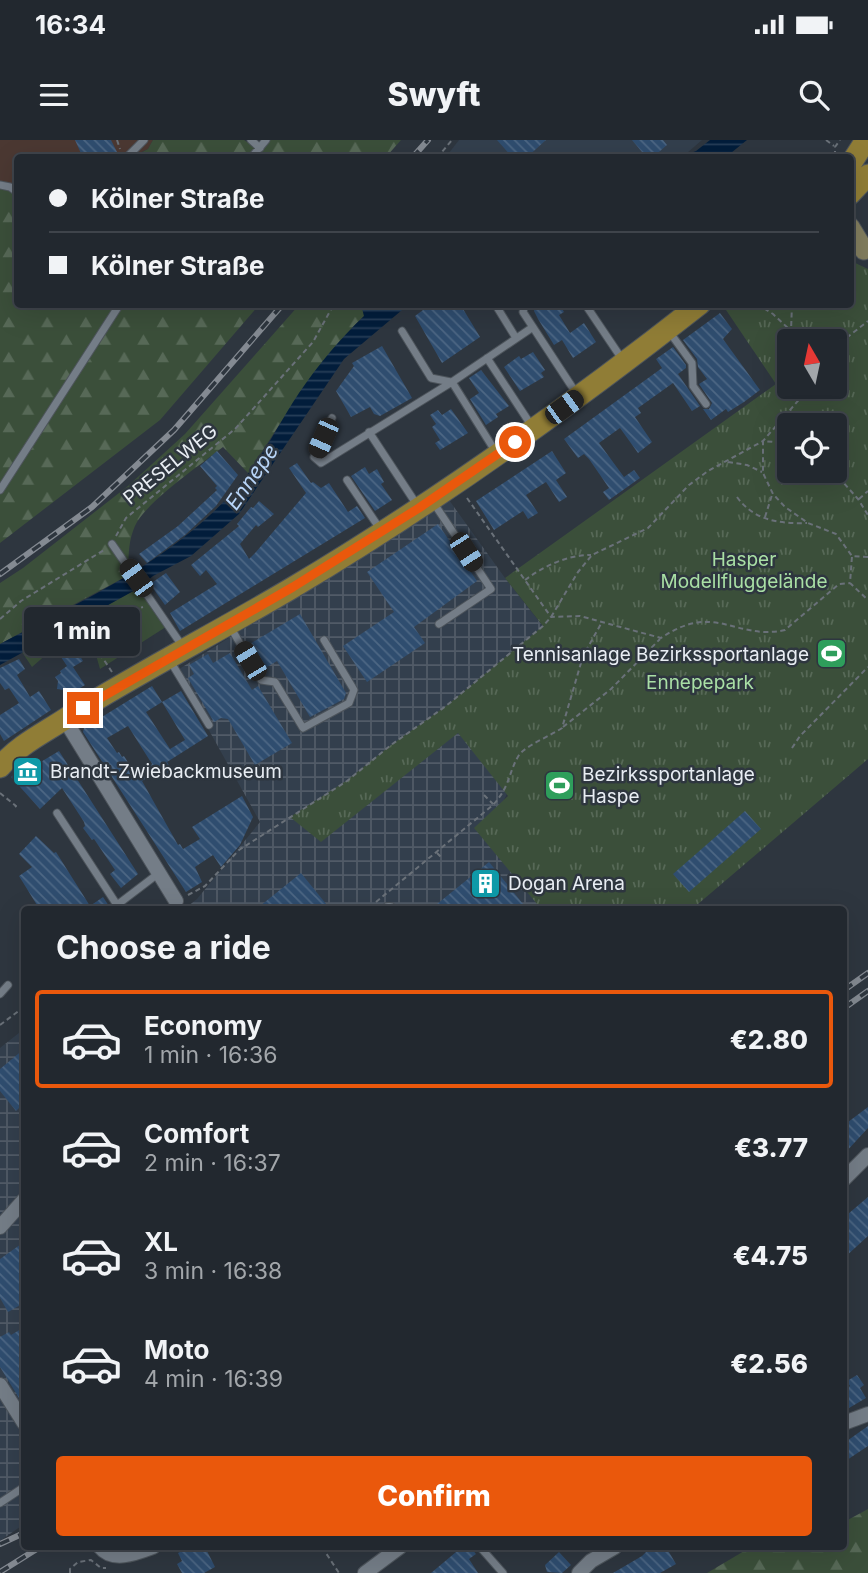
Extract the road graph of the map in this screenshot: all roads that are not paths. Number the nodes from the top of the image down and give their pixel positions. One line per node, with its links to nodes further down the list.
1 (144, 140): 6 (lane)
2 (251, 140): 5 (lane)
3 (267, 140): 5 (lane)
4 (866, 140): 8 (main road)
5 (258, 149): 7 (lane)
6 (130, 154)
7 (254, 154)
8 (854, 159)
9 (868, 175): 10 (main road)
10 (854, 190)
11 (117, 308): 30 (lane)
12 (497, 308): 19 (lane)
13 (524, 308): 16 (lane)
14 (588, 308): 21 (lane)
15 (696, 308): 17 (main road)
16 (533, 327): 19 (lane); 23 (lane)
17 (667, 330): 21 (main road); 24 (lane)
18 (402, 331): 22 (lane)
19 (516, 338): 20 (lane)
20 (487, 358): 22 (lane); 26 (lane)
21 (624, 362): 23 (main road)
22 (452, 382): 27 (lane); 28 (lane)
23 (579, 396): 26 (main road)
24 (706, 404)
25 (332, 418): 27 (lane)
26 (533, 429): 28 (main road)
27 (369, 432): 31 (lane)
28 (497, 454): 31 (main road)
29 (348, 480): 32 (lane)
30 (0, 490)
31 (425, 504): 32 (main road); 35 (lane)
32 (382, 532): 34 (main road)
33 (112, 544): 37 (lane)
34 (229, 624): 36 (lane); 37 (main road)
35 (439, 625)
36 (324, 640)
37 (176, 653): 38 (main road); 39 (lane)
38 (65, 720): 40 (main road); 42 (street)
39 (209, 725)
40 (0, 767)
41 (57, 813): 42 (lane)
42 (159, 873): 43 (street)
43 (176, 901)
44 (9, 985): 45 (lane)
45 (0, 994)
46 (868, 1155): 47 (street)
47 (847, 1176)
48 (21, 1203): 49 (street)
49 (0, 1227)
50 (0, 1385): 52 (street)
51 (868, 1414): 53 (street)
52 (21, 1418)
53 (847, 1422)
54 (21, 1489): 55 (lane)
55 (0, 1503)
56 (102, 1550): 57 (street)
57 (144, 1550)
58 (396, 1550): 61 (street)
59 (483, 1550): 62 (lane)
60 (609, 1550): 63 (street)
61 (365, 1573)
62 (503, 1573)
63 (579, 1573)

